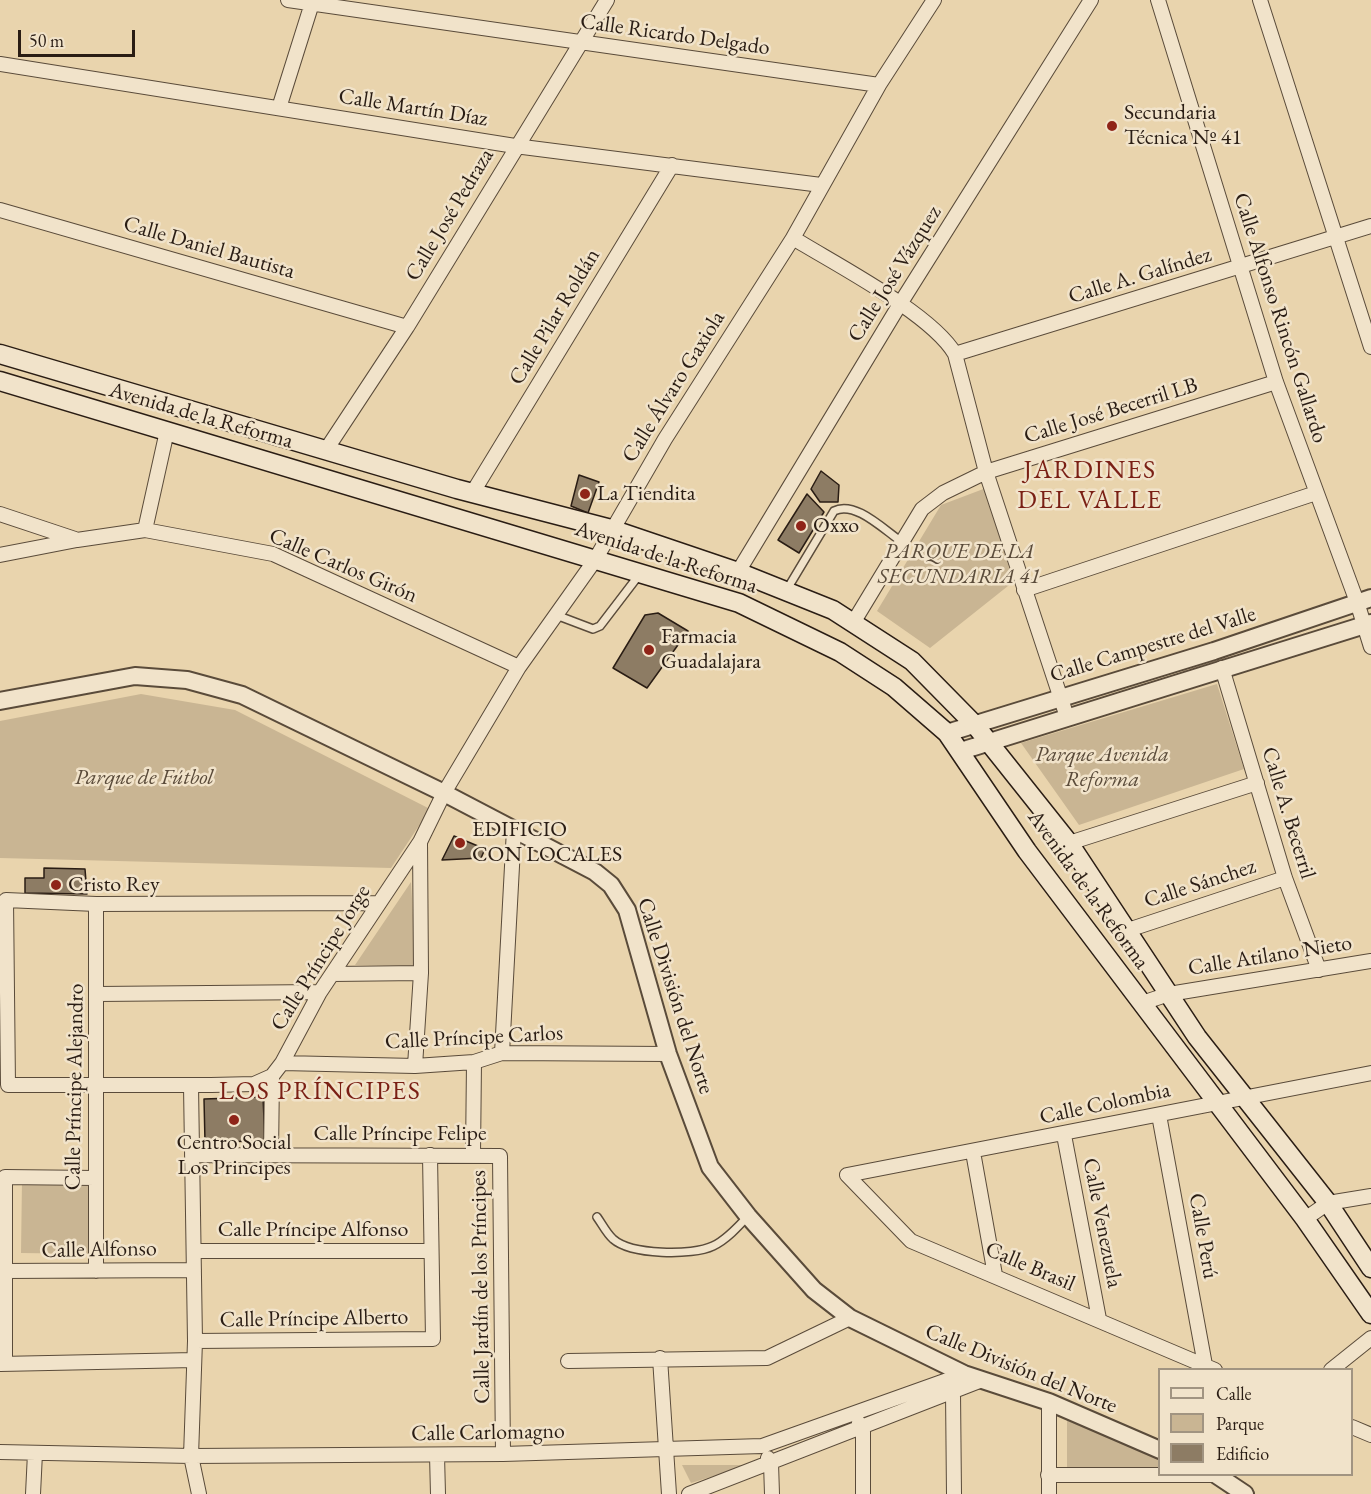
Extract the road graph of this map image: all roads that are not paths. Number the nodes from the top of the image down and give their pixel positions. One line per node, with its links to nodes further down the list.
1 (288, 0): 7 (street, Calle Ricardo Delgado)
2 (607, 0): 8 (street, Calle José Pedraza)
3 (934, 0): 10 (street, Calle Álvaro Gaxiola)
4 (1091, 0): 20 (street, Calle José Vázquez)
5 (1158, 0): 19 (street, Calle Alfonso Rincón Gallardo)
6 (1260, 0): 18 (street)
7 (312, 2): 8 (street, Calle Ricardo Delgado); 11 (street)
8 (580, 43): 10 (street, Calle Ricardo Delgado); 12 (street, Calle José Pedraza)
9 (0, 64): 11 (street, Calle Martín Díaz)
10 (879, 85): 14 (street, Calle Álvaro Gaxiola)
11 (279, 108): 12 (street, Calle Martín Díaz)
12 (515, 146): 13 (street, Calle Martín Díaz); 21 (street, Calle José Pedraza)
13 (672, 165): 14 (street, Calle Martín Díaz); 30 (street, Calle Pilar Roldán)
14 (821, 185): 17 (street, Calle Álvaro Gaxiola)
15 (0, 210): 21 (street, Calle Daniel Bautista)
16 (1371, 226): 18 (street, Calle A. Galíndez)
17 (793, 238): 20 (street); 33 (street, Calle Álvaro Gaxiola)
18 (1336, 239): 19 (street, Calle A. Galíndez); 22 (street)
19 (1240, 268): 24 (street, Calle A. Galíndez); 26 (street, Calle Alfonso Rincón Gallardo)
20 (900, 304): 24 (street); 39 (street, Calle José Vázquez)
21 (407, 327): 28 (street, Calle José Pedraza)
22 (1371, 347)
23 (0, 354): 28 (main road, Avenida de la Reforma)
24 (956, 354): 29 (street)
25 (0, 381): 27 (main road, Avenida de la Reforma)
26 (1276, 382): 29 (street, Calle José Becerril LB); 31 (street, Calle Alfonso Rincón Gallardo)
27 (167, 431): 34 (street); 38 (main road, Avenida de la Reforma)
28 (327, 450): 30 (main road, Avenida de la Reforma)
29 (986, 472): 36 (street, Calle José Becerril LB); 41 (street)
30 (473, 492): 33 (main road, Avenida de la Reforma)
31 (1316, 493): 41 (street); 43 (street, Calle Alfonso Rincón Gallardo)
32 (0, 514): 35 (street)
33 (611, 529): 38 (street, Calle Álvaro Gaxiola); 39 (main road, Avenida de la Reforma)
34 (145, 530): 35 (street, Calle Carlos Girón); 48 (street, Calle Carlos Girón)
35 (76, 540): 37 (street, Calle Carlos Girón)
36 (902, 542): 42 (lane); 45 (street, Calle José Becerril LB)
37 (0, 555)
38 (595, 560): 40 (main road, Avenida de la Reforma); 44 (street, Calle Álvaro Gaxiola)
39 (738, 572): 42 (main road, Avenida de la Reforma)
40 (640, 574): 44 (lane); 54 (main road, Avenida de la Reforma)
41 (1024, 590): 50 (street)
42 (786, 591): 45 (main road, Avenida de la Reforma)
43 (1364, 600): 46 (street, Calle Alfonso Rincón Gallardo); 50 (street, Calle Campestre del Valle)
44 (556, 615): 48 (street, Calle Álvaro Gaxiola)
45 (853, 623): 53 (main road, Avenida de la Reforma)
46 (1368, 624): 47 (street, Calle Alfonso Rincón Gallardo); 49 (street, Calle Campestre del Valle)
47 (1371, 647)
48 (519, 667): 58 (street, Calle Álvaro Gaxiola)
49 (1222, 668): 52 (street, Calle Campestre del Valle); 57 (street, Calle A. Becerril)
50 (1060, 698): 52 (street); 53 (street, Calle Campestre del Valle)
51 (0, 701): 58 (street, Calle División del Norte)
52 (1067, 717): 55 (street, Calle Campestre del Valle)
53 (975, 724): 54 (street, Calle Campestre del Valle); 55 (main road, Avenida de la Reforma)
54 (947, 733): 56 (main road, Avenida de la Reforma)
55 (989, 742): 56 (street, Calle Campestre del Valle); 61 (main road, Avenida de la Reforma)
56 (961, 751): 73 (main road, Avenida de la Reforma)
57 (1257, 783): 61 (street); 62 (street, Calle A. Becerril)
58 (444, 793): 59 (street, Calle División del Norte); 60 (street, Calle Príncipe Jorge)
59 (514, 830): 74 (street); 75 (street, Calle División del Norte)
60 (420, 842): 63 (street, Calle Príncipe Jorge); 68 (street)
61 (1069, 843): 65 (main road, Avenida de la Reforma)
62 (1285, 878): 65 (street, Calle Sánchez); 67 (street, Calle A. Becerril)
63 (379, 903): 64 (street); 69 (street, Calle Príncipe Jorge)
64 (96, 904): 71 (street, Calle Príncipe Alejandro); 81 (street)
65 (1128, 930): 72 (main road, Avenida de la Reforma)
66 (1371, 961): 67 (street, Calle Atilano Nieto)
67 (1319, 969): 72 (street, Calle Atilano Nieto)
68 (421, 973): 69 (street); 78 (street)
69 (332, 974): 70 (street, Calle Príncipe Jorge)
70 (320, 992): 71 (street); 77 (street, Calle Príncipe Jorge)
71 (98, 994): 81 (street, Calle Príncipe Alejandro)
72 (1169, 994): 73 (street, Calle Atilano Nieto); 83 (main road, Avenida de la Reforma)
73 (1142, 1003): 84 (main road, Avenida de la Reforma)
74 (502, 1053): 75 (street, Calle Príncipe Carlos); 76 (street, Calle Príncipe Carlos)
75 (668, 1054): 97 (street, Calle División del Norte)
76 (474, 1062): 78 (street, Calle Príncipe Carlos); 88 (street)
77 (282, 1063): 78 (street, Calle Príncipe Carlos); 80 (street, Calle Príncipe Jorge)
78 (415, 1066)
79 (1371, 1073): 83 (street, Calle Colombia)
80 (272, 1076): 82 (street); 90 (street)
81 (96, 1086): 82 (street); 94 (street, Calle Príncipe Alejandro)
82 (191, 1086): 89 (street)
83 (1243, 1097): 84 (street, Calle Colombia); 96 (main road, Avenida de la Reforma)
84 (1215, 1102): 85 (street, Calle Colombia); 99 (main road, Avenida de la Reforma)
85 (1159, 1115): 86 (street, Calle Colombia); 116 (street, Calle Perú)
86 (1064, 1135): 87 (street, Calle Colombia); 109 (street, Calle Venezuela)
87 (974, 1152): 93 (street, Calle Colombia); 106 (street)
88 (473, 1154): 91 (street, Calle Príncipe Felipe); 92 (street, Calle Príncipe Felipe)
89 (192, 1155): 90 (street, Calle Príncipe Felipe); 100 (street)
90 (271, 1155): 91 (street, Calle Príncipe Felipe)
91 (430, 1155): 101 (street)
92 (500, 1156): 131 (street, Calle Jardín de los Príncipes)
93 (847, 1175): 106 (street, Calle Brasil)
94 (94, 1178): 104 (street, Calle Príncipe Alejandro); 105 (street)
95 (1371, 1196): 96 (street)
96 (1328, 1203): 99 (street); 102 (main road, Avenida de la Reforma)
97 (747, 1216): 98 (lane); 108 (street, Calle División del Norte)
98 (597, 1217)
99 (1305, 1219): 107 (main road, Avenida de la Reforma)
100 (194, 1251): 101 (street, Calle Príncipe Alfonso); 103 (street)
101 (431, 1251): 111 (street, Calle Príncipe Alberto)
102 (1371, 1268)
103 (194, 1270): 104 (street, Calle Alfonso); 111 (street)
104 (96, 1271): 105 (street, Calle Alfonso)
105 (4, 1272): 115 (street)
106 (995, 1275): 109 (street, Calle Brasil)
107 (1371, 1314)
108 (850, 1318): 112 (street); 118 (street, Calle División del Norte)
109 (1099, 1319): 116 (street, Calle Brasil)
110 (1371, 1338): 117 (street)
111 (195, 1341): 113 (street)
112 (660, 1358): 114 (street); 128 (street)
113 (194, 1360): 115 (street); 133 (street)
114 (568, 1361)
115 (2, 1364)
116 (1210, 1367)
117 (1334, 1368)
118 (964, 1374): 119 (street, Calle División del Norte); 122 (street, Calle Carlomagno)
119 (982, 1380): 120 (street); 121 (street, Calle División del Norte)
120 (953, 1392): 124 (street); 145 (street)
121 (1049, 1402): 127 (street, Calle División del Norte); 135 (street)
122 (852, 1414): 124 (street); 126 (street, Calle Carlomagno)
123 (1353, 1427): 125 (street)
124 (862, 1428): 134 (street); 144 (street)
125 (1371, 1435)
126 (762, 1446): 128 (street, Calle Carlomagno); 134 (street)
127 (1158, 1449)
128 (666, 1450): 131 (street, Calle Carlomagno); 141 (street)
129 (0, 1452): 130 (street, Calle Carlomagno)
130 (34, 1453): 133 (street, Calle Carlomagno); 138 (street)
131 (503, 1454): 132 (street, Calle Carlomagno)
132 (437, 1455): 133 (street, Calle Carlomagno); 140 (street)
133 (191, 1456): 139 (street)
134 (771, 1463): 142 (street); 143 (street)
135 (1048, 1475): 136 (street); 146 (street)
136 (1158, 1475)
137 (1218, 1476): 147 (street)
138 (33, 1494)
139 (199, 1494)
140 (438, 1494)
141 (669, 1494)
142 (689, 1494)
143 (772, 1494)
144 (863, 1494)
145 (954, 1494)
146 (1048, 1494)
147 (1245, 1494)

